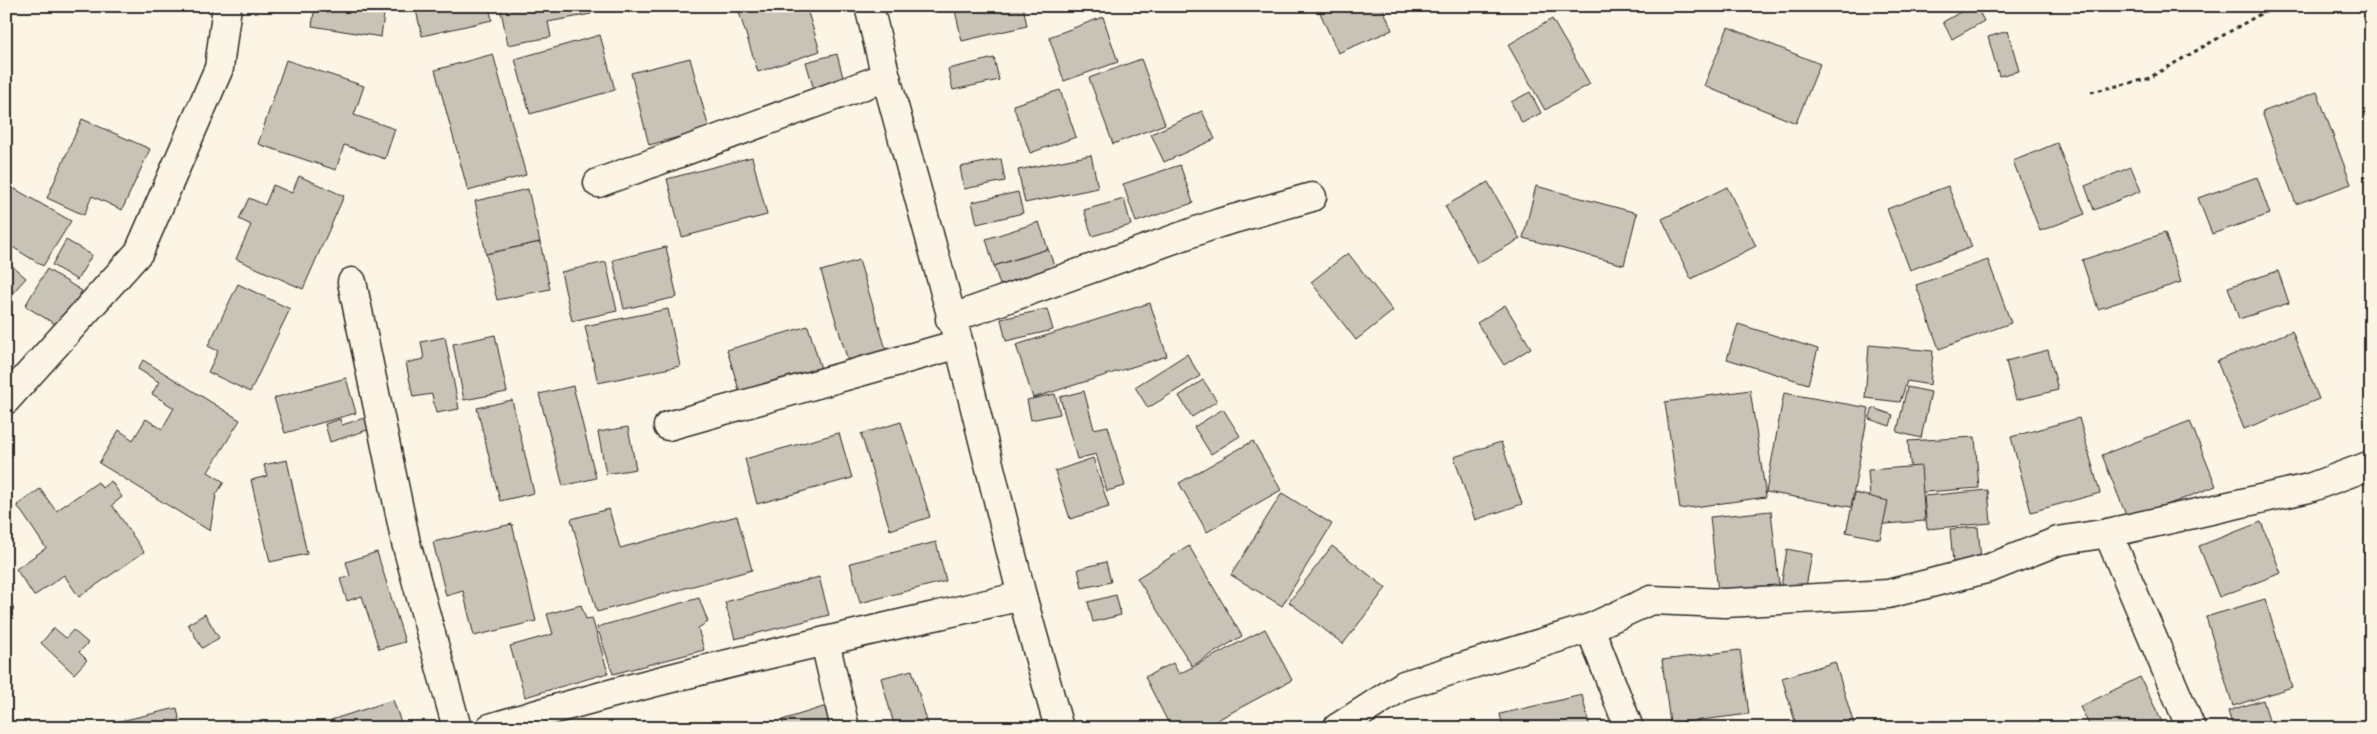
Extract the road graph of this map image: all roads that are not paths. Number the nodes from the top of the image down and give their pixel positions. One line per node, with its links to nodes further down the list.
1 (227, 6): 8 (street)
2 (869, 6): 3 (street)
3 (886, 78): 4 (street); 7 (street)
4 (598, 183)
5 (1312, 198): 7 (street)
6 (352, 282): 15 (street)
7 (954, 331): 9 (street); 12 (street)
8 (6, 400)
9 (668, 426)
10 (2371, 465): 11 (street)
11 (2108, 533): 13 (street); 21 (street)
12 (1022, 596): 14 (street); 18 (street)
13 (1590, 628): 19 (street); 20 (street)
14 (825, 642): 16 (street); 17 (street)
15 (456, 728)
16 (490, 728)
17 (845, 728)
18 (1059, 728)
19 (1337, 728)
20 (1629, 728)
21 (2191, 728)

